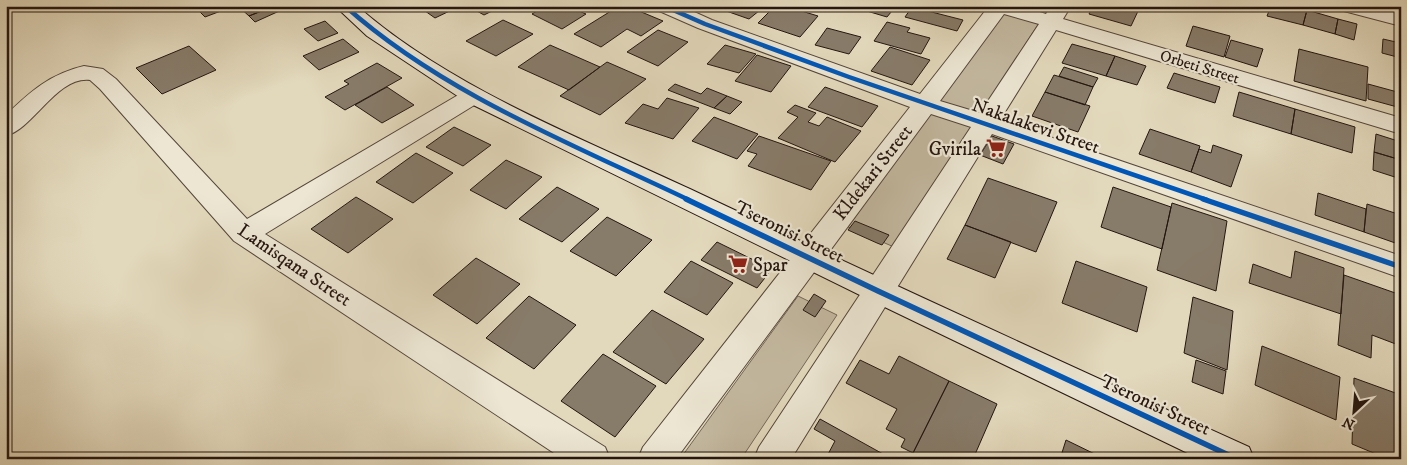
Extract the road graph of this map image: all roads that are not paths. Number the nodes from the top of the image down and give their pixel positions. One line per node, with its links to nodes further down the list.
1 (344, 6): 7 (street, Tseronisi Street)
2 (664, 6): 8 (street, Nakalakevi Street)
3 (999, 6): 5 (street, Orbeti Street); 8 (street, Kldekari Street)
4 (1347, 6): 6 (street)
5 (1056, 14): 9 (street); 10 (street, Orbeti Street)
6 (1401, 20)
7 (473, 96): 12 (street); 13 (street, Tseronisi Street)
8 (925, 104): 9 (street, Nakalakevi Street); 13 (street, Kldekari Street)
9 (985, 123): 14 (street, Nakalakevi Street); 15 (street)
10 (1401, 126)
11 (6, 128): 12 (street, Lamisqana Street)
12 (244, 234): 16 (street, Lamisqana Street)
13 (808, 256): 15 (street, Tseronisi Street); 17 (street, Kldekari Street)
14 (1401, 267)
15 (878, 291): 18 (street); 19 (street, Tseronisi Street)
16 (593, 459)
17 (655, 459)
18 (771, 459)
19 (1237, 459)

